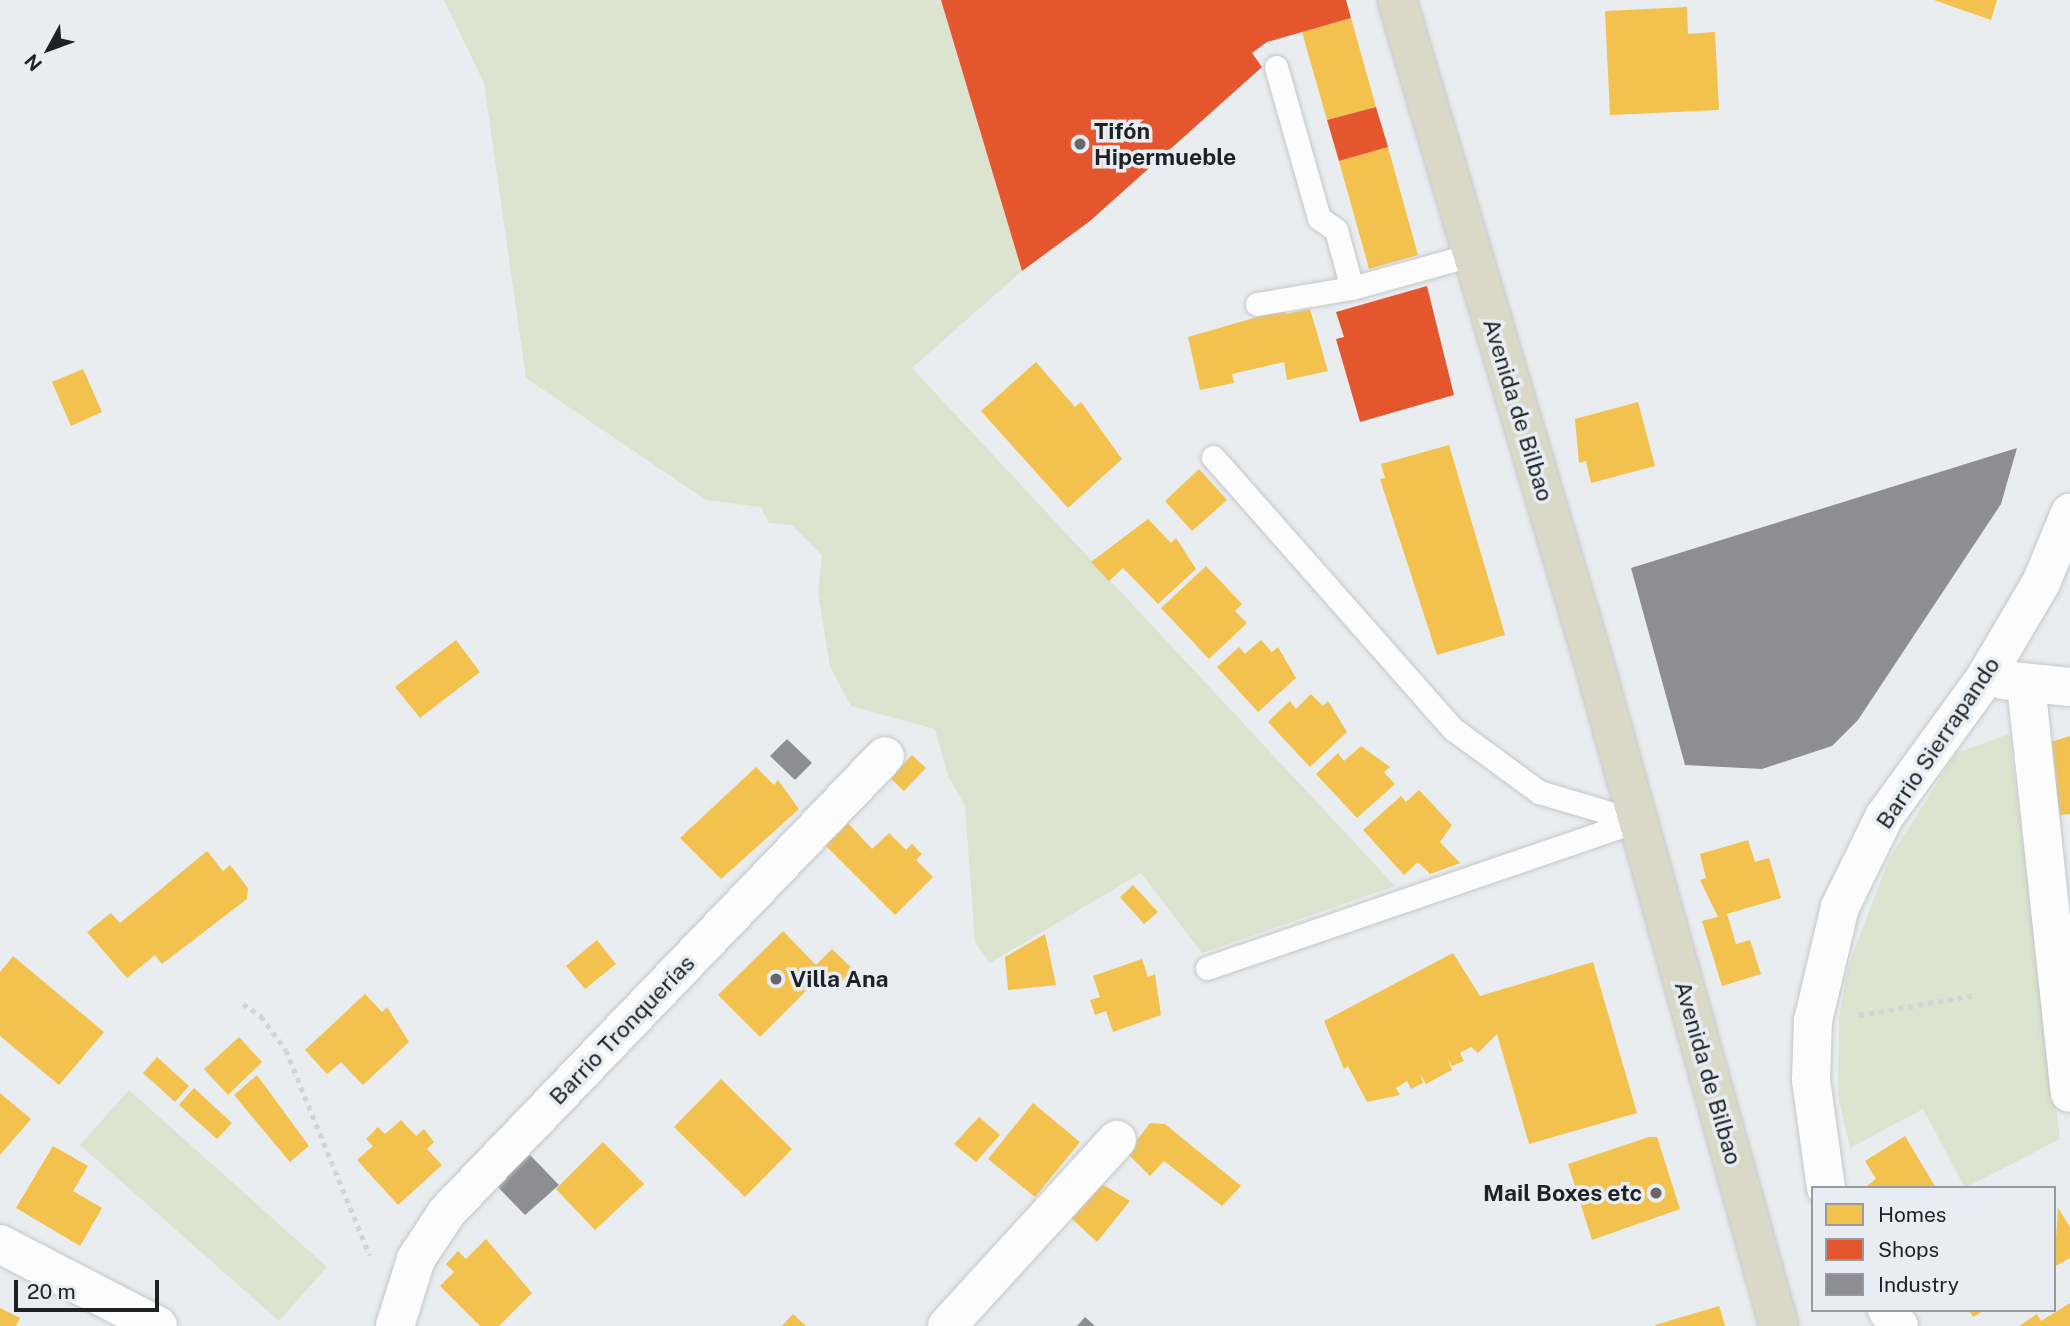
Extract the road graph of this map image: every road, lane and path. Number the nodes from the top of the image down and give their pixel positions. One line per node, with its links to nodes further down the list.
1 (1397, 0): 3 (highway, Avenida de Bilbao)
2 (1276, 67): 4 (lane)
3 (1471, 255): 4 (lane); 12 (highway, Avenida de Bilbao)
4 (1352, 288): 5 (lane)
5 (1257, 304)
6 (1213, 457): 12 (lane)
7 (2070, 513): 8 (street, Barrio Sierrapando)
8 (1985, 678): 9 (street); 16 (street, Barrio Sierrapando)
9 (2026, 684): 10 (street); 17 (street)
10 (2070, 687)
11 (885, 756): 21 (street, Barrio Tronquerías)
12 (1637, 821): 13 (lane); 24 (highway, Avenida de Bilbao)
13 (1207, 968)
14 (1976, 995): 16 (path)
15 (243, 1004): 21 (path)
16 (1813, 1021): 19 (street, Barrio Sierrapando)
17 (2070, 1093)
18 (1117, 1140): 23 (street)
19 (1826, 1186)
20 (0, 1244): 22 (street)
21 (395, 1320)
22 (143, 1322)
23 (947, 1326)
24 (1779, 1326)

